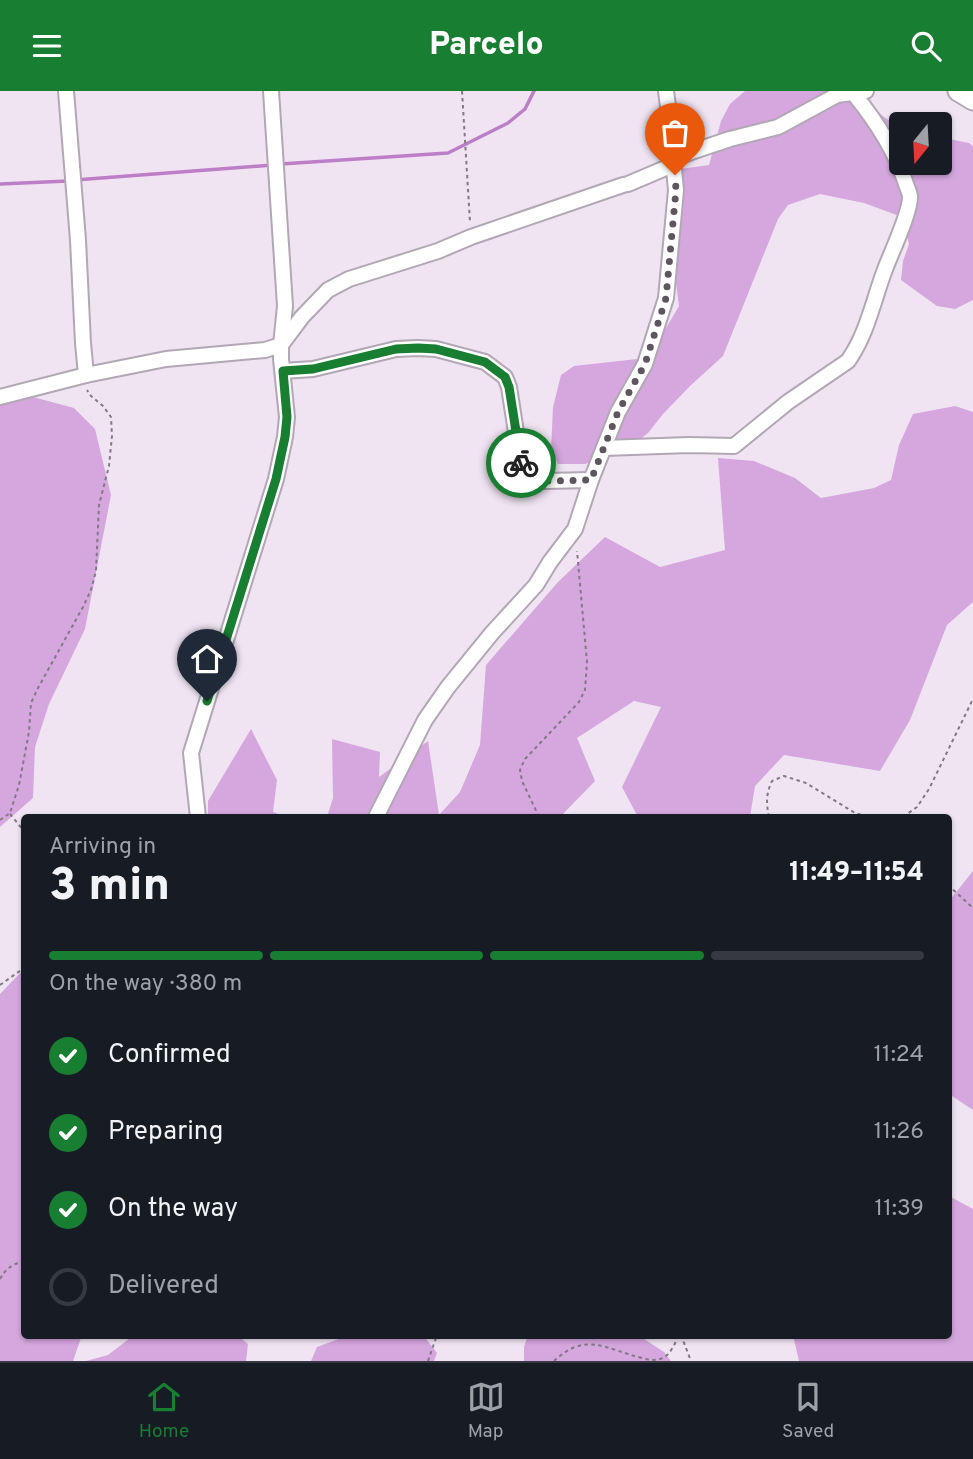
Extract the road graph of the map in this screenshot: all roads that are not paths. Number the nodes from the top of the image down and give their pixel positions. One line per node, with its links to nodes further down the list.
1 (66, 91): 10 (street)
2 (271, 91): 8 (street)
3 (666, 91): 7 (street)
4 (958, 91): 6 (highway)
5 (860, 92): 7 (street); 12 (street)
6 (973, 100)
7 (673, 159): 8 (street); 12 (street)
8 (281, 345): 9 (street); 10 (street)
9 (283, 371): 13 (street); 14 (street)
10 (86, 375): 11 (street)
11 (0, 397)
12 (604, 448): 13 (street)
13 (591, 480): 15 (street)
14 (198, 814)
15 (378, 814)

